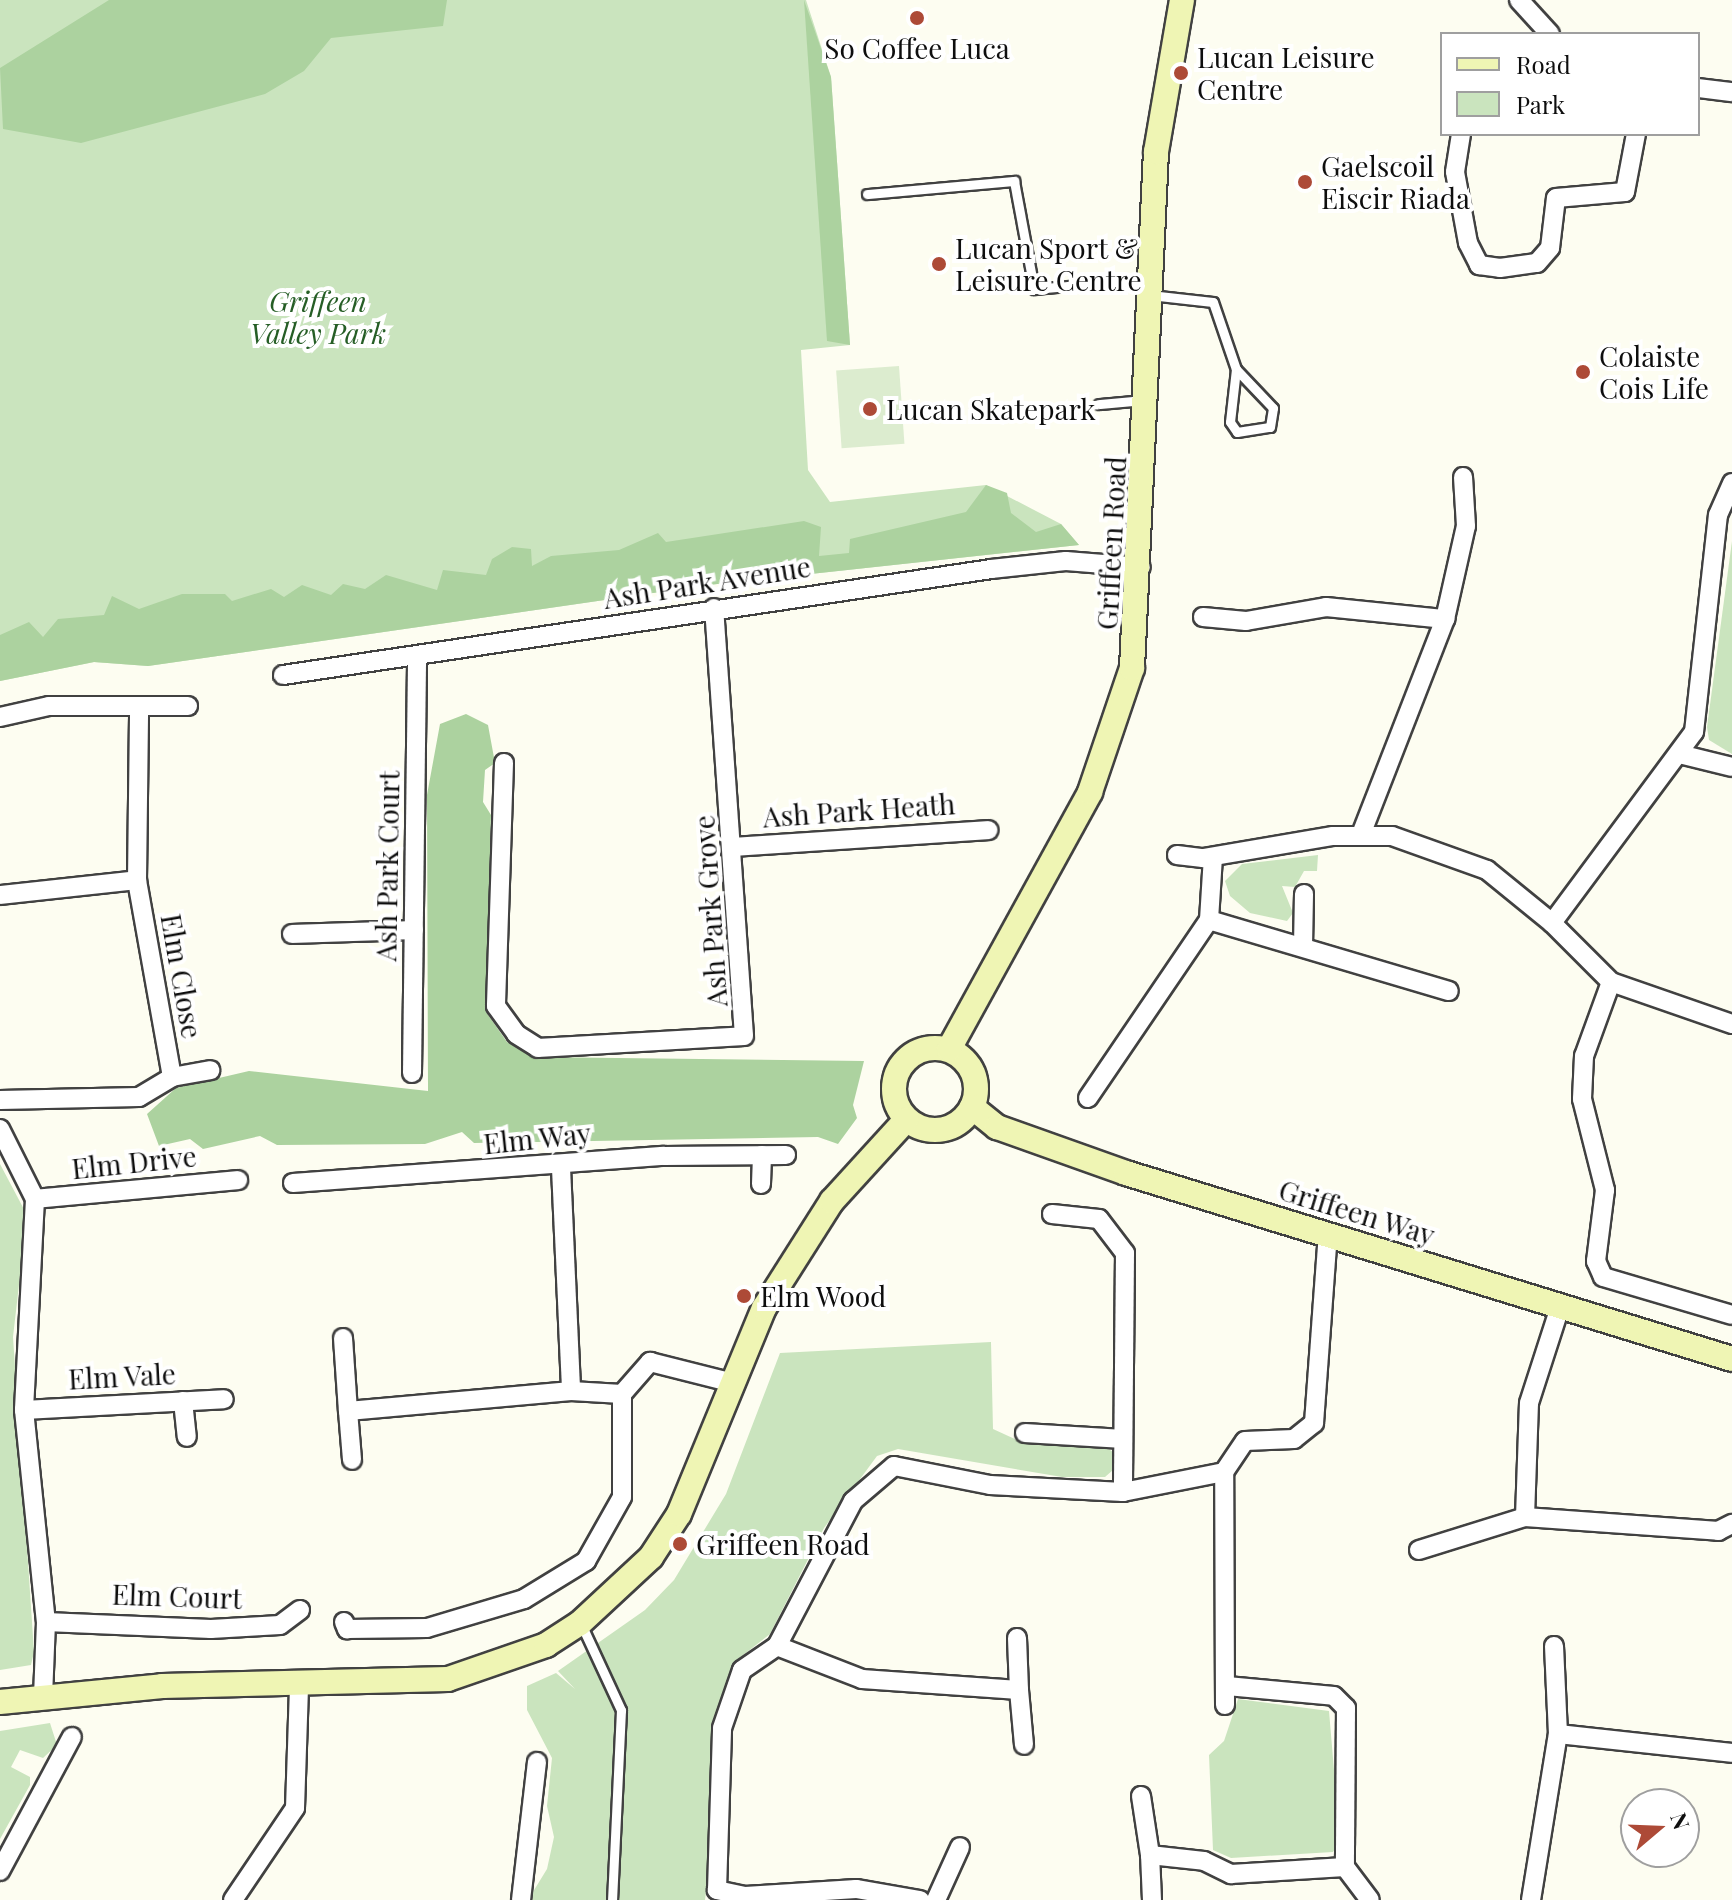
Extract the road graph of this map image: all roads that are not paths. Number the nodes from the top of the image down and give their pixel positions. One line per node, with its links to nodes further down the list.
1 (1182, 0): 9 (street, Griffeen Road)
2 (1519, 0): 3 (street)
3 (1548, 32)
4 (1700, 88): 5 (street)
5 (1732, 92)
6 (1461, 136): 7 (street)
7 (1636, 136)
8 (867, 194): 9 (lane)
9 (1150, 287): 10 (lane); 11 (street, Griffeen Road)
10 (1236, 369): 10 (lane)
11 (1148, 399): 12 (lane); 15 (street, Griffeen Road)
12 (1099, 404)
13 (1463, 477): 18 (street)
14 (1732, 483): 24 (street)
15 (1141, 567): 16 (street, Ash Park Avenue); 43 (street, Griffeen Road)
16 (714, 608): 19 (street, Ash Park Avenue); 29 (street, Ash Park Grove)
17 (1203, 617): 18 (street)
18 (1445, 619): 28 (street)
19 (417, 658): 20 (street, Ash Park Avenue); 37 (street, Ash Park Court)
20 (283, 675)
21 (188, 706): 22 (street)
22 (139, 708): 23 (street); 32 (street, Elm Close)
23 (0, 717)
24 (1683, 755): 26 (street); 36 (street)
25 (504, 763): 29 (street, Ash Park Grove)
26 (1732, 767)
27 (988, 830): 29 (street, Ash Park Heath)
28 (1362, 832): 31 (street); 36 (street)
29 (734, 847)
30 (1177, 855): 31 (street)
31 (1213, 857): 35 (street)
32 (137, 880): 34 (street); 46 (street, Elm Close)
33 (1304, 894): 39 (street)
34 (0, 895)
35 (1209, 920): 39 (street); 47 (street)
36 (1552, 923): 40 (street)
37 (414, 930): 38 (street); 45 (street, Ash Park Court)
38 (292, 934)
39 (1303, 946): 41 (street)
40 (1611, 982): 42 (street); 62 (street)
41 (1449, 991)
42 (1732, 1024)
43 (949, 1049): 49 (street); 50 (street)
44 (210, 1070): 46 (street)
45 (412, 1073)
46 (172, 1077): 48 (street, Elm Close)
47 (1088, 1098)
48 (0, 1100)
49 (972, 1107): 50 (street); 60 (street, Griffeen Way)
50 (906, 1120): 65 (street)
51 (0, 1129): 58 (street)
52 (762, 1155): 53 (street, Elm Way); 54 (street, Elm Way); 57 (street)
53 (786, 1155)
54 (561, 1168): 56 (street, Elm Way); 66 (street)
55 (238, 1180): 58 (street, Elm Drive)
56 (293, 1183)
57 (761, 1184)
58 (35, 1199): 70 (street)
59 (1052, 1214): 74 (street)
60 (1328, 1234): 61 (street, Griffeen Way); 76 (street)
61 (1561, 1304): 64 (street, Griffeen Way); 78 (street)
62 (1732, 1315)
63 (343, 1338): 71 (street)
64 (1732, 1359)
65 (733, 1383): 67 (street); 84 (street)
66 (571, 1391): 67 (street); 71 (street)
67 (622, 1394): 83 (street)
68 (224, 1399): 69 (street, Elm Vale)
69 (183, 1401): 70 (street, Elm Vale); 73 (street)
70 (24, 1410): 82 (street)
71 (348, 1411): 75 (street)
72 (1025, 1433): 74 (street)
73 (187, 1437)
74 (1123, 1439): 77 (street)
75 (352, 1460)
76 (1224, 1472): 77 (street); 100 (street)
77 (1123, 1492): 86 (street)
78 (1525, 1517): 79 (street); 80 (street)
79 (1732, 1524)
80 (1419, 1550)
81 (300, 1610): 82 (street, Elm Court)
82 (46, 1622): 90 (street)
83 (344, 1622)
84 (580, 1623): 88 (street); 105 (lane)
85 (1017, 1638): 89 (street)
86 (777, 1646): 89 (street); 102 (street)
87 (1554, 1646): 92 (street)
88 (299, 1685): 90 (street); 103 (street)
89 (1019, 1690): 94 (street)
90 (43, 1696): 91 (street)
91 (0, 1702)
92 (1558, 1734): 95 (street); 110 (street)
93 (72, 1737): 101 (street)
94 (1024, 1745)
95 (1732, 1753)
96 (537, 1762): 104 (street)
97 (1141, 1796): 99 (street)
98 (960, 1847): 107 (street)
99 (1150, 1855): 100 (street); 108 (street)
100 (1345, 1867): 109 (street)
101 (0, 1871)
102 (717, 1895): 106 (street)
103 (233, 1900)
104 (521, 1900)
105 (612, 1900)
106 (920, 1900)
107 (936, 1900)
108 (1152, 1900)
109 (1370, 1900)
110 (1531, 1900)

